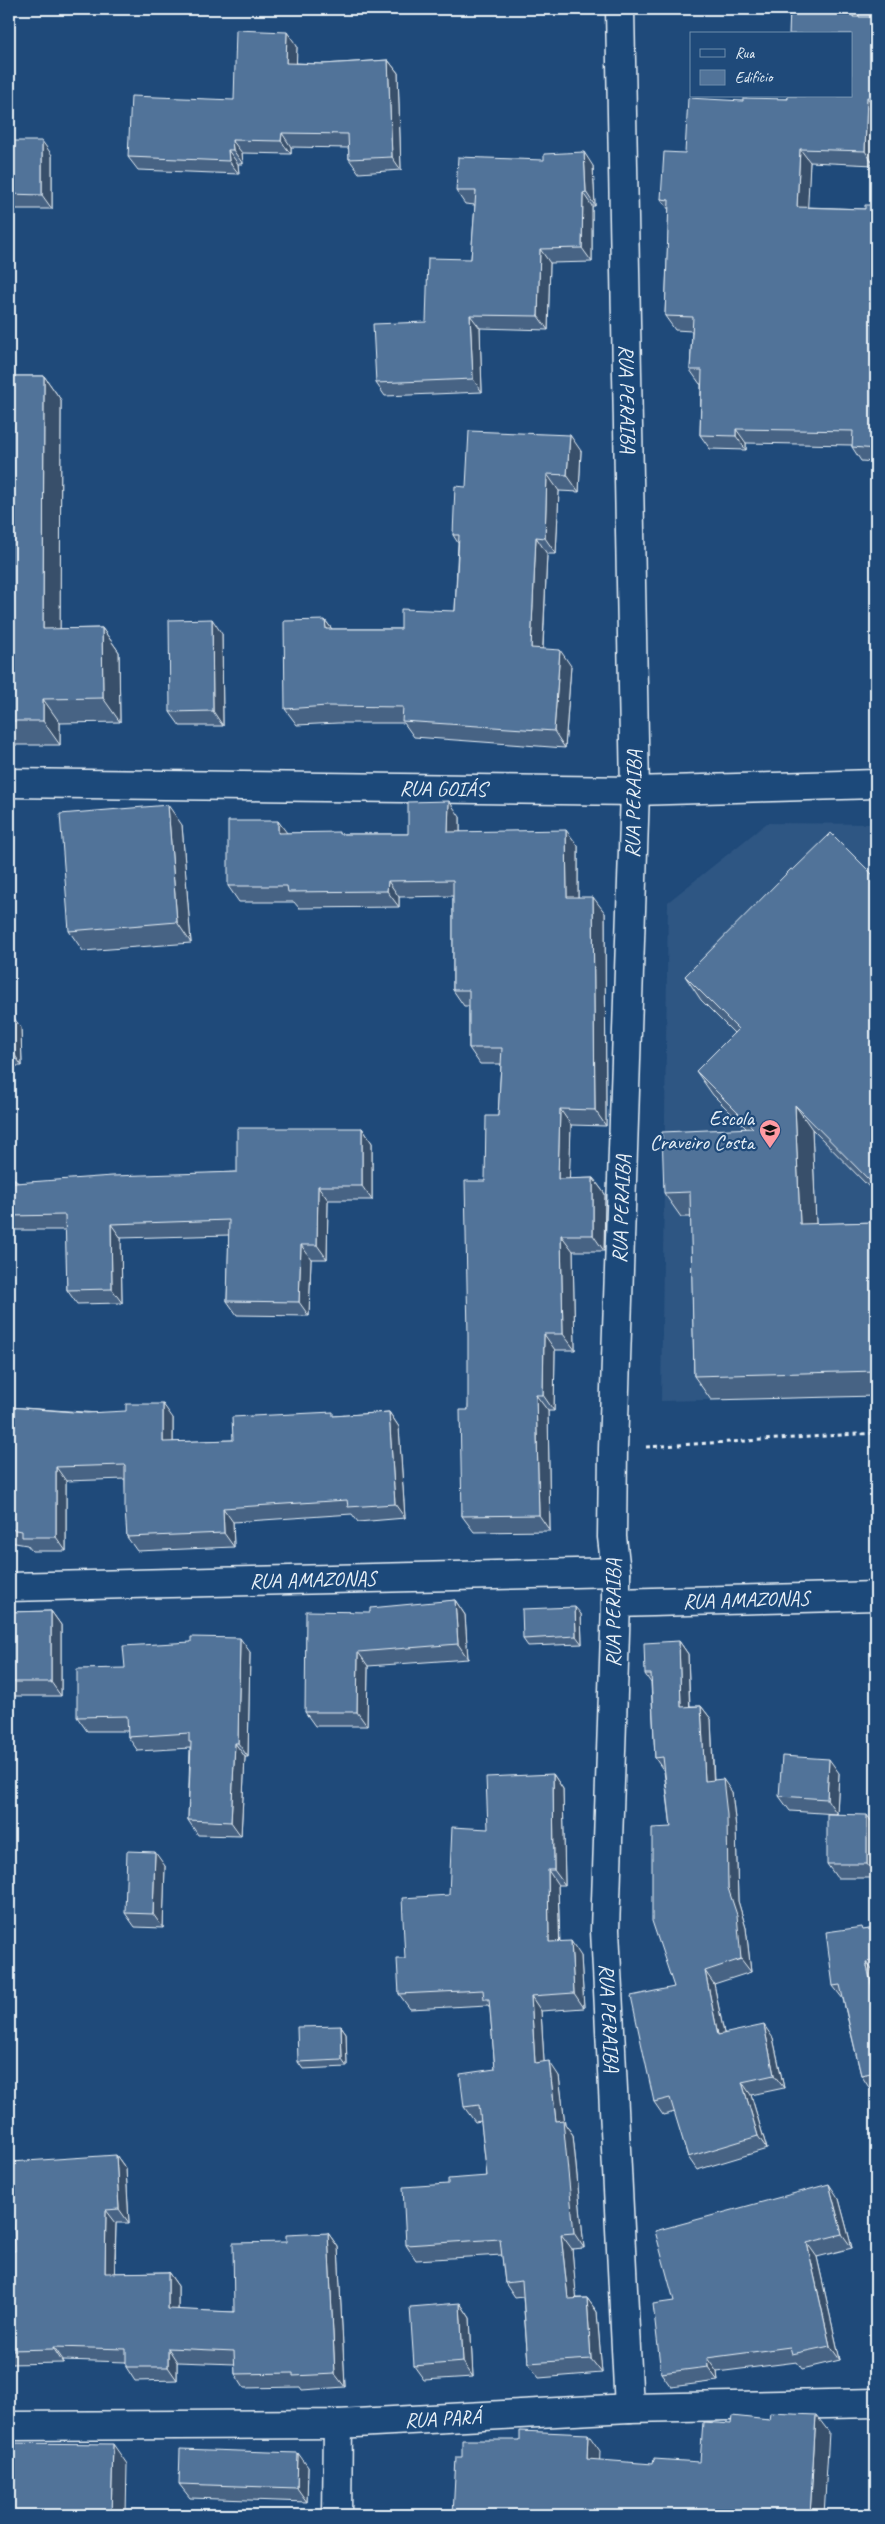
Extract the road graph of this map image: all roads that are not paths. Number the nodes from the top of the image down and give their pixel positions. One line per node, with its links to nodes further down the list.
1 (620, 9): 4 (street, RUA PERAIBA)
2 (9, 783): 4 (street, RUA GOIÁS)
3 (876, 784): 4 (street, RUA GOIÁS)
4 (635, 790): 5 (street, RUA PERAIBA)
5 (616, 1572): 6 (street, RUA AMAZONAS); 8 (street, RUA PERAIBA)
6 (9, 1587)
7 (876, 1596): 8 (street, RUA AMAZONAS)
8 (616, 1603): 10 (street, RUA PERAIBA)
9 (876, 2403): 10 (street, RUA PARÁ)
10 (629, 2408): 11 (street, RUA PARÁ)
11 (338, 2424): 12 (street, RUA PARÁ); 13 (street)
12 (9, 2426)
13 (337, 2515)

